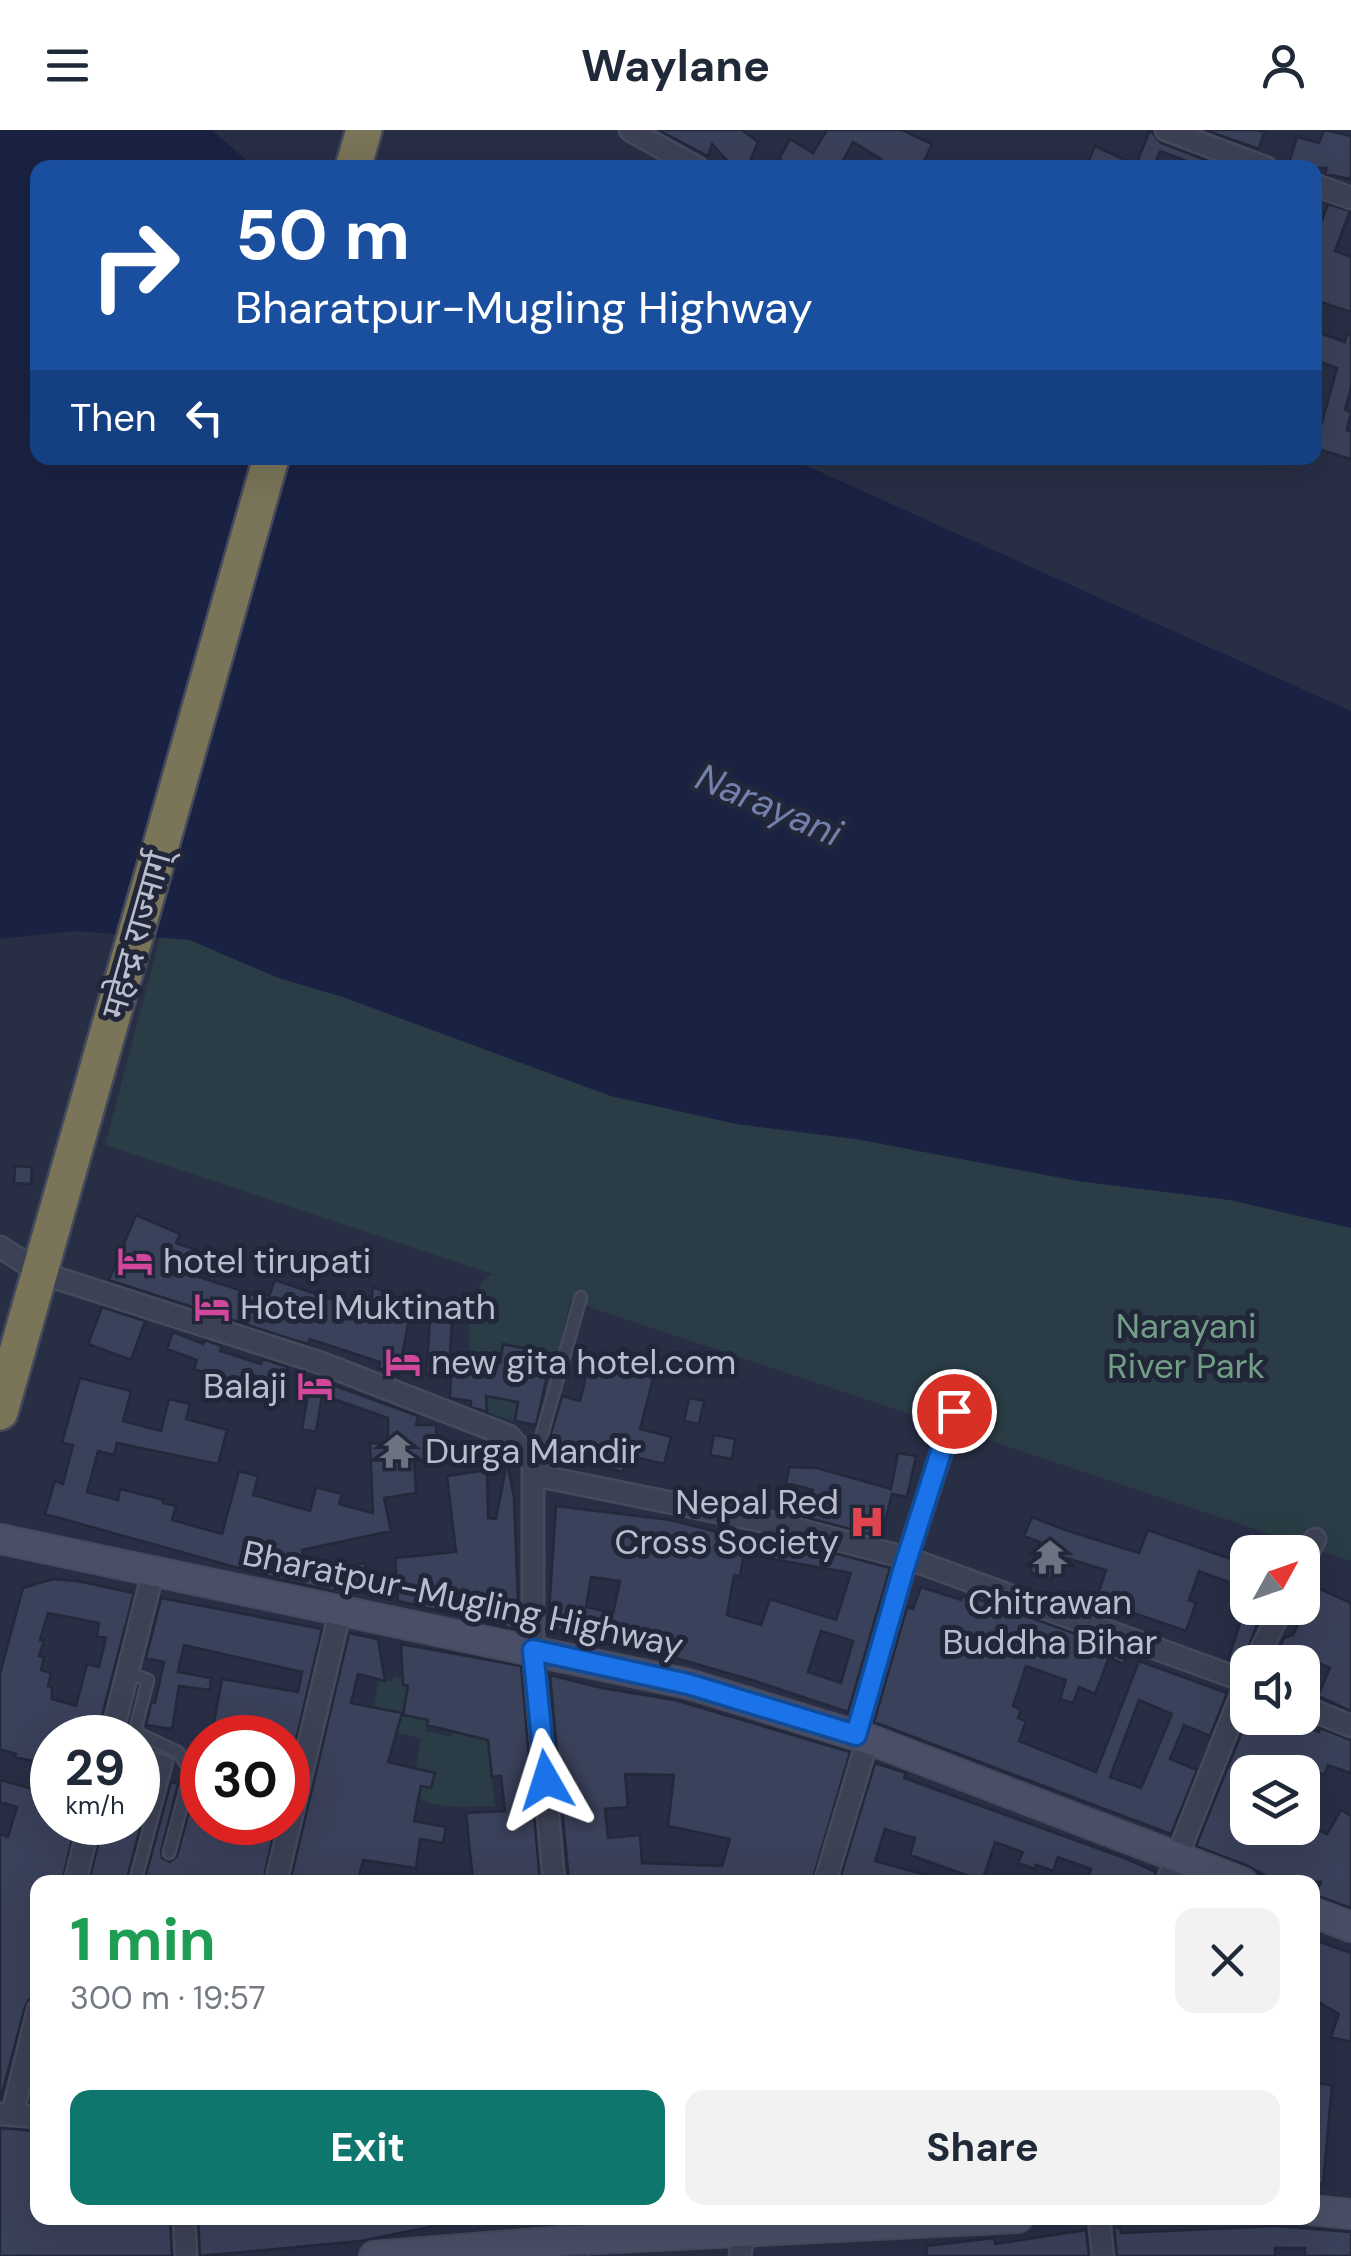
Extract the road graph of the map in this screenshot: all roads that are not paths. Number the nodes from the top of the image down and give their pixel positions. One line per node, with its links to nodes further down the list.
1 (364, 130): 4 (highway)
2 (630, 130): 5 (street)
3 (1166, 130): 6 (street)
4 (355, 160)
5 (684, 160)
6 (1246, 160)
7 (1322, 188): 8 (street)
8 (1351, 198)
9 (269, 465): 11 (highway, महेन्द्र राज्मार्ग्)
10 (0, 1247): 11 (street)
11 (41, 1273): 14 (highway, महेन्द्र राज्मार्ग्); 15 (street)
12 (581, 1297): 15 (lane)
13 (954, 1411): 17 (street)
14 (0, 1412)
15 (532, 1467): 17 (street); 20 (street)
16 (1, 1546): 18 (main road, Bharatpur-Mugling Highway)
17 (907, 1558): 21 (street); 27 (street)
18 (152, 1572): 19 (main road, Bharatpur-Mugling Highway); 22 (street)
19 (340, 1612): 20 (main road, Bharatpur-Mugling Highway); 36 (street)
20 (533, 1650): 27 (main road, Bharatpur-Mugling Highway); 37 (street)
21 (1230, 1669)
22 (128, 1673): 24 (street); 32 (lane)
23 (1320, 1713): 26 (street)
24 (118, 1715)
25 (1230, 1724): 33 (street)
26 (1351, 1726)
27 (862, 1737): 33 (main road, Bharatpur-Mugling Highway); 38 (street)
28 (160, 1760): 29 (lane)
29 (160, 1788)
30 (84, 1845): 34 (street)
31 (145, 1845): 35 (lane)
32 (169, 1853)
33 (1172, 1869): 39 (main road, Bharatpur-Mugling Highway)
34 (76, 1875)
35 (137, 1875)
36 (278, 1875)
37 (553, 1875)
38 (827, 1875)
39 (1204, 1875)
40 (1320, 1915): 41 (main road)
41 (1351, 1927)
42 (30, 2036): 43 (street)
43 (6, 2114)
44 (1320, 2211): 45 (main road)
45 (1351, 2214)
46 (184, 2225): 51 (street)
47 (905, 2225): 49 (main road)
48 (1100, 2225): 53 (street)
49 (743, 2235): 50 (main road)
50 (576, 2238): 52 (main road)
51 (186, 2256)
52 (374, 2256)
53 (1103, 2256)

